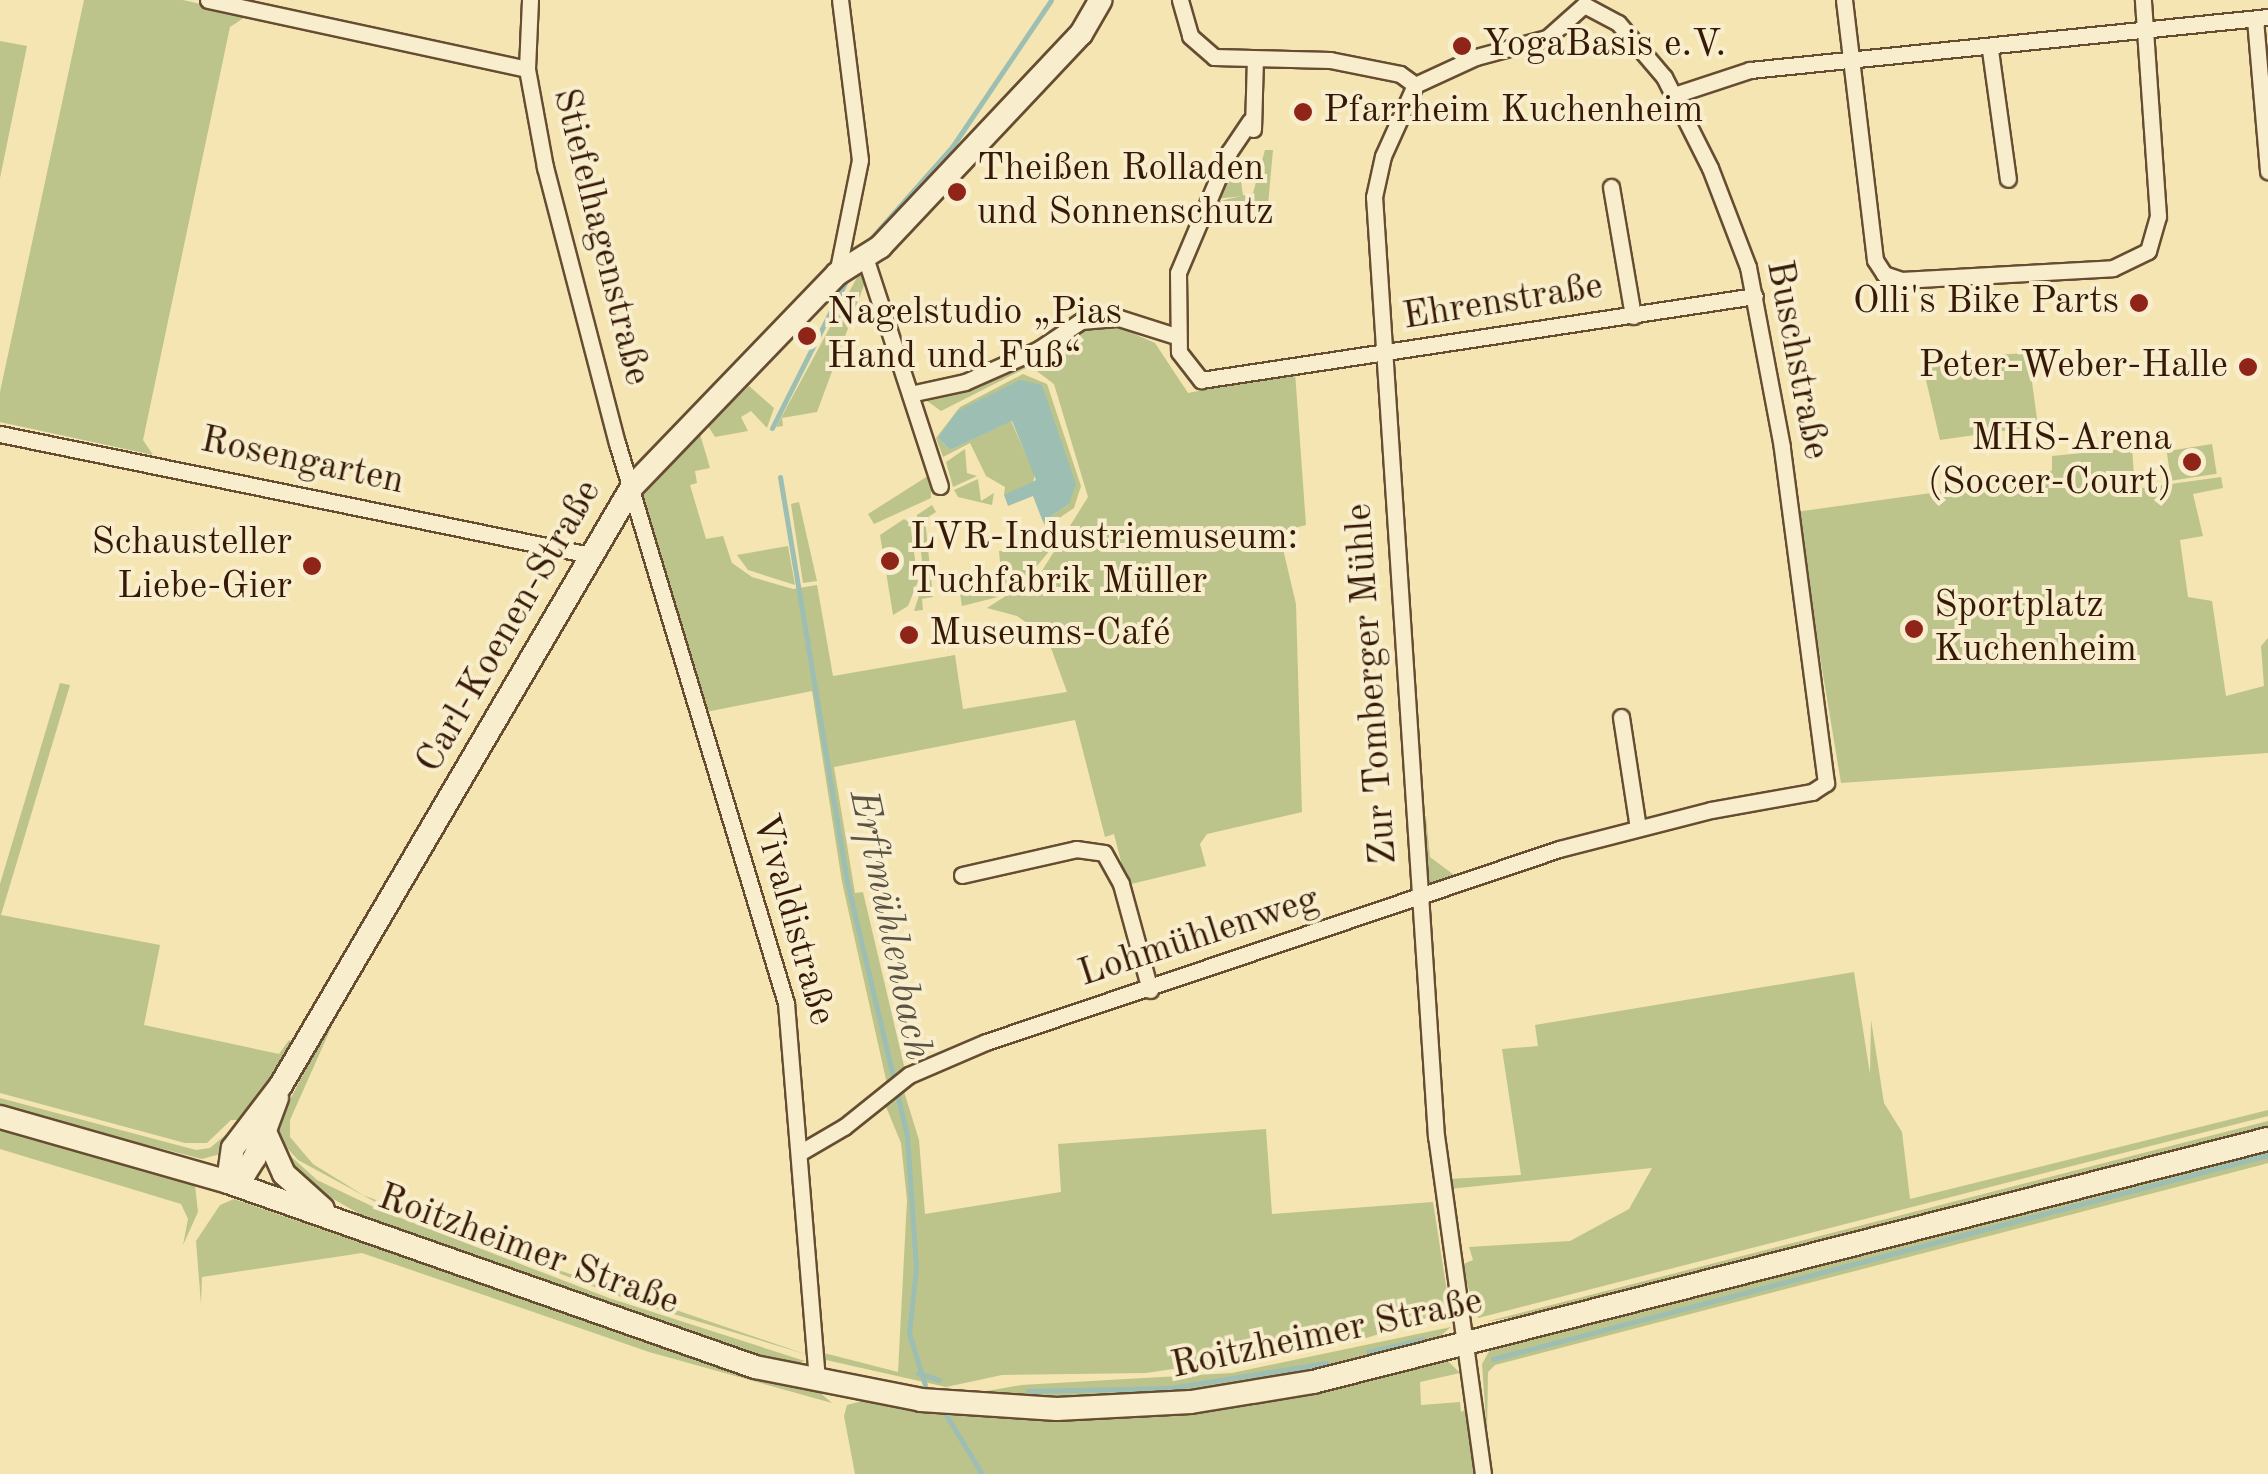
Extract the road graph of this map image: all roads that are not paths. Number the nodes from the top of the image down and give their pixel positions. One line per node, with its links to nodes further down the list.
1 (208, 0): 14 (street)
2 (530, 0): 14 (street, Stiefelhagenstraße)
3 (840, 0): 20 (street)
4 (1101, 0): 20 (street, Carl-Koenen-Straße)
5 (1180, 0): 12 (street)
6 (1844, 0): 13 (street)
7 (2144, 0): 10 (street)
8 (1584, 2): 15 (street); 16 (street, Buschstraße)
9 (2261, 18): 10 (street); 17 (street)
10 (2144, 32): 11 (street); 13 (street)
11 (1990, 50): 13 (street); 18 (street)
12 (1255, 59): 15 (street); 23 (street)
13 (1853, 62): 16 (street)
14 (527, 69): 28 (street, Stiefelhagenstraße)
15 (1415, 85): 24 (street, Zur Tomberger Mühle)
16 (1674, 95): 21 (street, Buschstraße)
17 (2268, 172)
18 (2008, 178)
19 (1612, 187): 22 (street, Ehrenstraße)
20 (849, 266): 25 (street); 28 (street, Carl-Koenen-Straße)
21 (1755, 296): 22 (street, Ehrenstraße); 31 (street, Buschstraße)
22 (1633, 316): 24 (street, Ehrenstraße)
23 (1176, 336): 24 (street, Ehrenstraße); 25 (street)
24 (1384, 354): 34 (street, Zur Tomberger Mühle)
25 (910, 394): 27 (street)
26 (0, 434): 29 (street, Rosengarten)
27 (940, 486)
28 (632, 487): 29 (street, Carl-Koenen-Straße); 40 (street, Vivaldistraße)
29 (590, 556): 36 (street, Carl-Koenen-Straße)
30 (1622, 717): 32 (street)
31 (1826, 783): 32 (street, Lohmühlenweg)
32 (1638, 828): 34 (street, Lohmühlenweg)
33 (962, 875): 35 (street)
34 (1420, 897): 35 (street, Lohmühlenweg); 43 (street, Zur Tomberger Mühle)
35 (1150, 990): 40 (street, Lohmühlenweg)
36 (281, 1085): 38 (street, Carl-Koenen-Straße); 41 (street, Carl-Koenen-Straße)
37 (0, 1117): 41 (street, Roitzheimer Straße)
38 (266, 1134): 41 (street, Carl-Koenen-Straße); 42 (street)
39 (2268, 1139): 43 (street, Roitzheimer Straße)
40 (801, 1152): 44 (street, Vivaldistraße)
41 (228, 1182): 42 (street, Roitzheimer Straße)
42 (333, 1218): 44 (street, Roitzheimer Straße)
43 (1469, 1343): 44 (street, Roitzheimer Straße); 45 (street, Zur Tomberger Mühle)
44 (817, 1382)
45 (1483, 1474)

